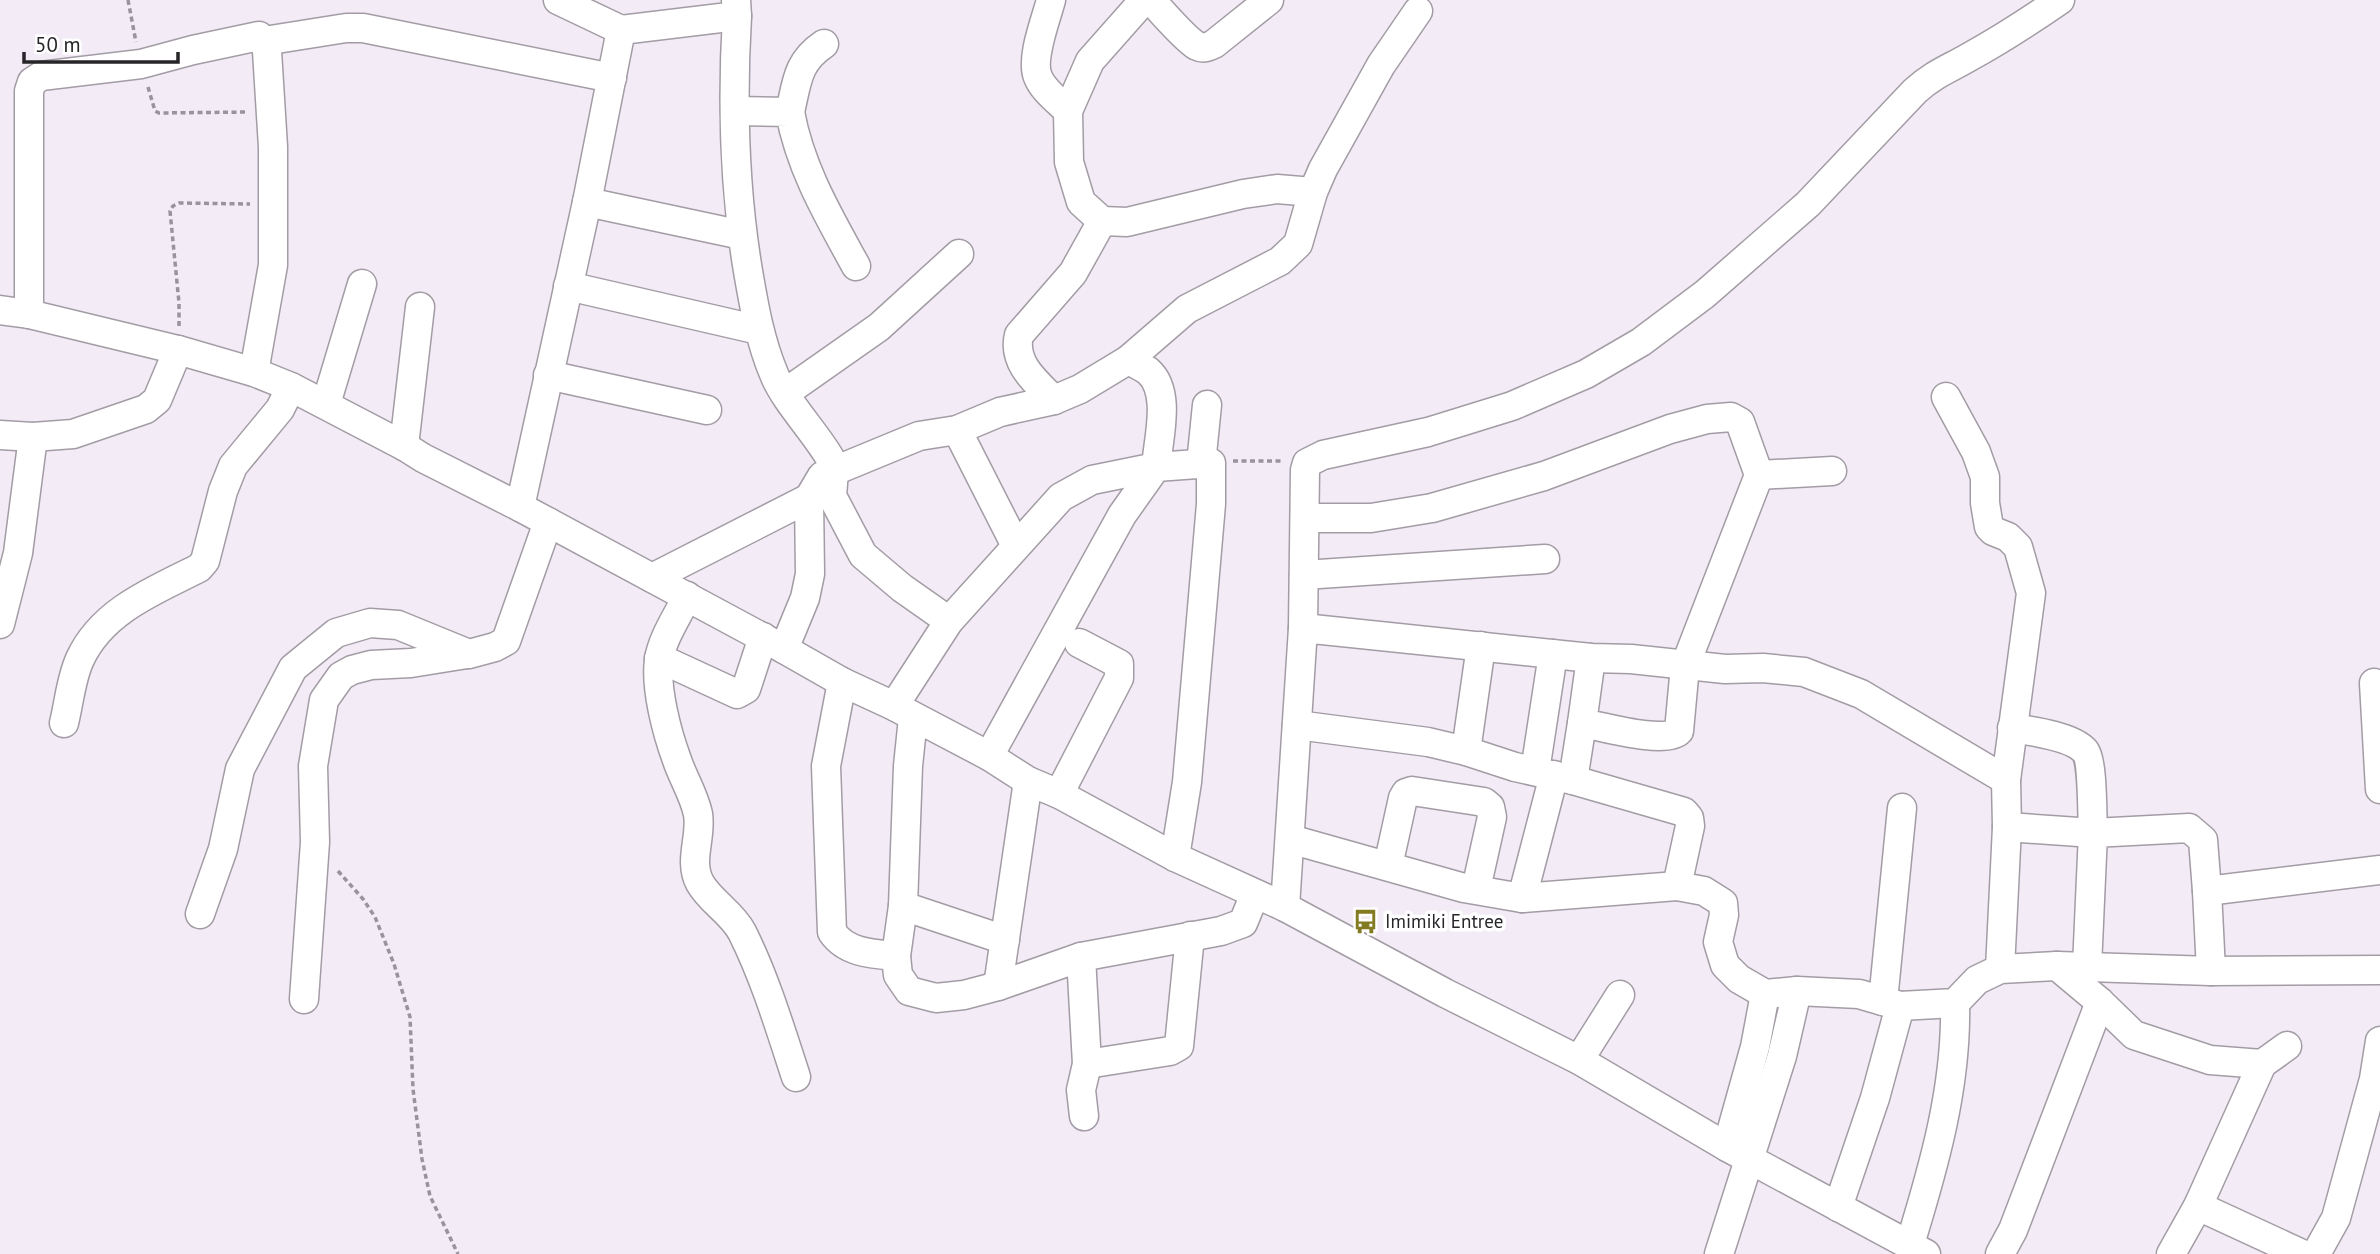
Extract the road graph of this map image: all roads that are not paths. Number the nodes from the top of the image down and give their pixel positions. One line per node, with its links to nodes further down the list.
1 (558, 0): 9 (street)
2 (1051, 0): 14 (street)
3 (1144, 0): 14 (street)
4 (1151, 0): 5 (street)
5 (1269, 0)
6 (2060, 0): 50 (street)
7 (736, 8): 9 (street); 13 (street)
8 (1418, 11): 16 (street)
9 (621, 30): 12 (street)
10 (264, 41): 12 (street); 26 (street); 30 (street)
11 (824, 44): 15 (street)
12 (612, 78): 17 (street)
13 (735, 111): 15 (street); 19 (street)
14 (1068, 111): 18 (street)
15 (790, 112): 21 (street)
16 (1313, 192): 18 (street); 29 (street)
17 (587, 202): 19 (street); 23 (street)
18 (1102, 221): 35 (street)
19 (742, 235): 27 (street)
20 (959, 254): 33 (street)
21 (856, 266)
22 (362, 284): 36 (street)
23 (568, 286): 27 (street); 31 (street)
24 (419, 307): 42 (street)
25 (0, 310): 26 (street)
26 (29, 314): 28 (street)
27 (759, 330): 33 (street)
28 (178, 350): 30 (street); 41 (street)
29 (1128, 360): 35 (street); 44 (street)
30 (254, 372): 32 (street)
31 (548, 375): 38 (street); 49 (street)
32 (291, 387): 36 (street); 71 (street)
33 (785, 393): 45 (street)
34 (1946, 397): 74 (street)
35 (1054, 401): 39 (street)
36 (326, 404): 42 (street)
37 (1208, 405): 43 (street)
38 (707, 410)
39 (957, 430): 45 (street); 52 (street)
40 (0, 435): 41 (street)
41 (33, 437): 58 (street)
42 (404, 446): 49 (street)
43 (1206, 463): 44 (street); 86 (street)
44 (1156, 467): 52 (street); 76 (street)
45 (834, 471): 48 (street); 57 (street)
46 (1832, 471): 47 (street)
47 (1759, 475): 50 (street); 67 (street)
48 (809, 498): 55 (street); 60 (street)
49 (520, 507): 51 (street)
50 (1305, 518): 54 (street)
51 (548, 522): 55 (street); 63 (street)
52 (1016, 546): 57 (street)
53 (1545, 559): 54 (street)
54 (1304, 575): 59 (street)
55 (652, 578): 56 (street)
56 (687, 597): 60 (street); 65 (street)
57 (949, 621): 70 (street)
58 (0, 624)
59 (1303, 628): 62 (street); 73 (street)
60 (774, 643): 65 (street); 68 (street)
61 (1079, 643): 81 (street)
62 (1481, 646): 64 (street); 75 (street)
63 (469, 654): 96 (street); 110 (street)
64 (1553, 654): 66 (street); 77 (street)
65 (659, 657): 119 (street)
66 (1591, 658): 67 (street); 72 (street)
67 (1685, 666): 72 (street); 78 (street)
68 (842, 682): 70 (street); 99 (street)
69 (2374, 683): 80 (street)
70 (904, 712): 76 (street); 94 (street)
71 (64, 723)
72 (1582, 723): 77 (street)
73 (1297, 725): 75 (street); 85 (street)
74 (2012, 728): 78 (street); 84 (street)
75 (1466, 751): 77 (street)
76 (989, 756): 79 (street)
77 (1554, 775): 89 (street); 93 (street)
78 (2006, 780): 83 (street)
79 (1027, 781): 81 (street); 98 (street)
80 (2380, 789)
81 (1059, 794): 86 (street)
82 (1902, 808): 112 (street)
83 (2007, 827): 84 (street); 103 (street)
84 (2093, 833): 91 (street); 102 (street)
85 (1290, 839): 87 (street); 95 (street)
86 (1175, 857): 92 (street)
87 (1388, 866): 90 (street); 90 (street)
88 (2380, 870): 91 (street)
89 (1677, 886): 93 (street); 108 (street)
90 (1476, 889): 93 (street)
91 (2207, 891): 105 (street)
92 (1255, 894): 95 (street); 97 (street)
93 (1522, 898)
94 (903, 906): 98 (street); 99 (street)
95 (1285, 907): 116 (street)
96 (200, 914)
97 (1190, 936): 100 (street); 117 (street)
98 (1005, 940): 106 (street)
99 (896, 956): 106 (street)
100 (1081, 957): 106 (street); 117 (street)
101 (2057, 966): 102 (street); 103 (street); 111 (street)
102 (2087, 967): 105 (street)
103 (2000, 969): 113 (street)
104 (2380, 970): 105 (street)
105 (2211, 971)
106 (998, 986)
107 (1797, 991): 108 (street); 112 (street); 121 (street)
108 (1765, 994): 121 (street)
109 (1620, 995): 116 (street)
110 (304, 999)
111 (2101, 1002): 118 (street); 126 (street)
112 (1892, 1003): 113 (street); 123 (street)
113 (1955, 1003): 124 (street)
114 (2380, 1041): 129 (street)
115 (2287, 1045): 118 (street)
116 (1579, 1060): 121 (street)
117 (1087, 1064): 120 (street)
118 (2262, 1064): 122 (street)
119 (796, 1077)
120 (1084, 1115)
121 (1738, 1153): 123 (street); 125 (street)
122 (2198, 1206): 127 (street); 128 (street)
123 (1838, 1207): 124 (street)
124 (1918, 1249)
125 (1718, 1254)
126 (2000, 1254)
127 (2171, 1254)
128 (2302, 1254)
129 (2316, 1254)

